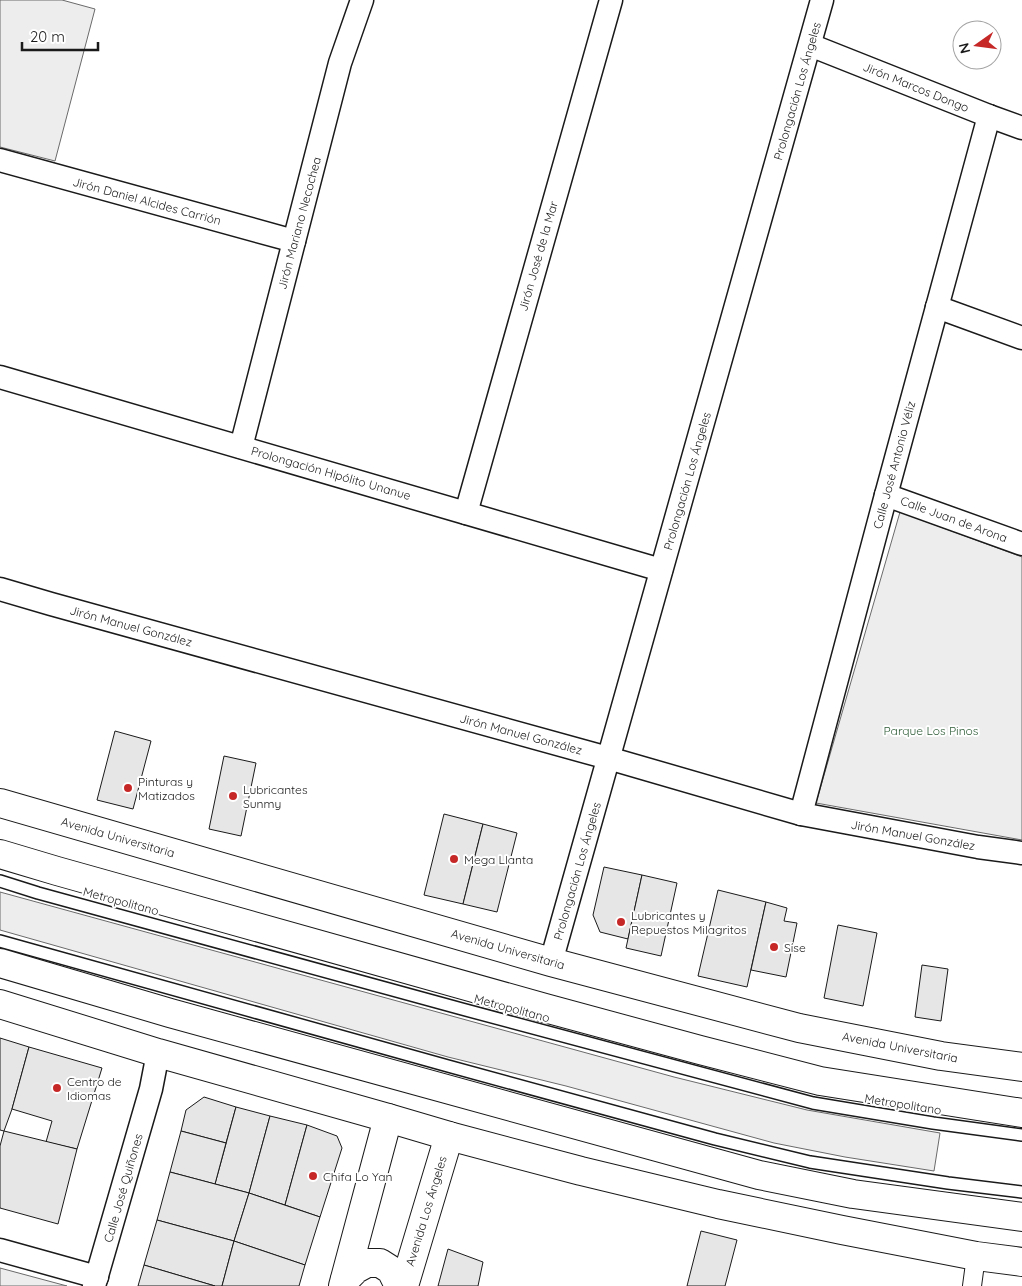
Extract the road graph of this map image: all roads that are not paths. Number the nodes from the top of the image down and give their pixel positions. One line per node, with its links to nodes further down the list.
1 (362, 0): 8 (street, Jirón Mariano Necochea)
2 (611, 0): 14 (street, Jirón José de la Mar)
3 (822, 0): 4 (street, Prolongación Los Ángeles)
4 (810, 45): 5 (street, Jirón Marcos Dongo); 16 (street, Prolongación Los Ángeles)
5 (989, 116): 6 (street, Jirón Marcos Dongo); 9 (street, Calle José Antonio Véliz)
6 (1022, 128)
7 (0, 160): 8 (street, Jirón Daniel Alcides Carrión)
8 (294, 241): 12 (street, Jirón Mariano Necochea)
9 (937, 307): 10 (street); 13 (street, Calle José Antonio Véliz)
10 (1022, 338)
11 (0, 377): 12 (street, Prolongación Hipólito Unanue)
12 (240, 447): 14 (street, Prolongación Hipólito Unanue)
13 (886, 495): 15 (street, Calle Juan de Arona); 20 (street, Calle José Antonio Véliz)
14 (466, 513): 16 (street, Prolongación Hipólito Unanue)
15 (1022, 544)
16 (661, 570): 18 (street, Prolongación Los Ángeles)
17 (0, 589): 18 (street, Jirón Manuel González)
18 (608, 758): 20 (street, Jirón Manuel González); 25 (street, Prolongación Los Ángeles)
19 (0, 803): 25 (main road, Avenida Universitaria)
20 (801, 814): 21 (street, Jirón Manuel González)
21 (1022, 853)
22 (0, 854): 31 (main road)
23 (0, 881): 34 (lane, Metropolitano)
24 (0, 941): 36 (lane)
25 (551, 962): 29 (main road, Avenida Universitaria)
26 (0, 963): 36 (main road)
27 (0, 1004): 28 (main road)
28 (158, 1053): 33 (main road); 40 (street, Calle José Quiñones)
29 (1022, 1067)
30 (1022, 1100): 31 (main road)
31 (962, 1104): 32 (main road)
32 (1022, 1113)
33 (388, 1118): 35 (main road); 41 (main road)
34 (1022, 1135)
35 (449, 1136): 38 (main road); 43 (main road, Avenida Los Ángeles)
36 (1020, 1212)
37 (0, 1250): 40 (street)
38 (976, 1256): 39 (main road); 44 (street)
39 (1022, 1262)
40 (96, 1282)
41 (344, 1283): 42 (main road)
42 (399, 1286)
43 (404, 1286)
44 (972, 1286)

